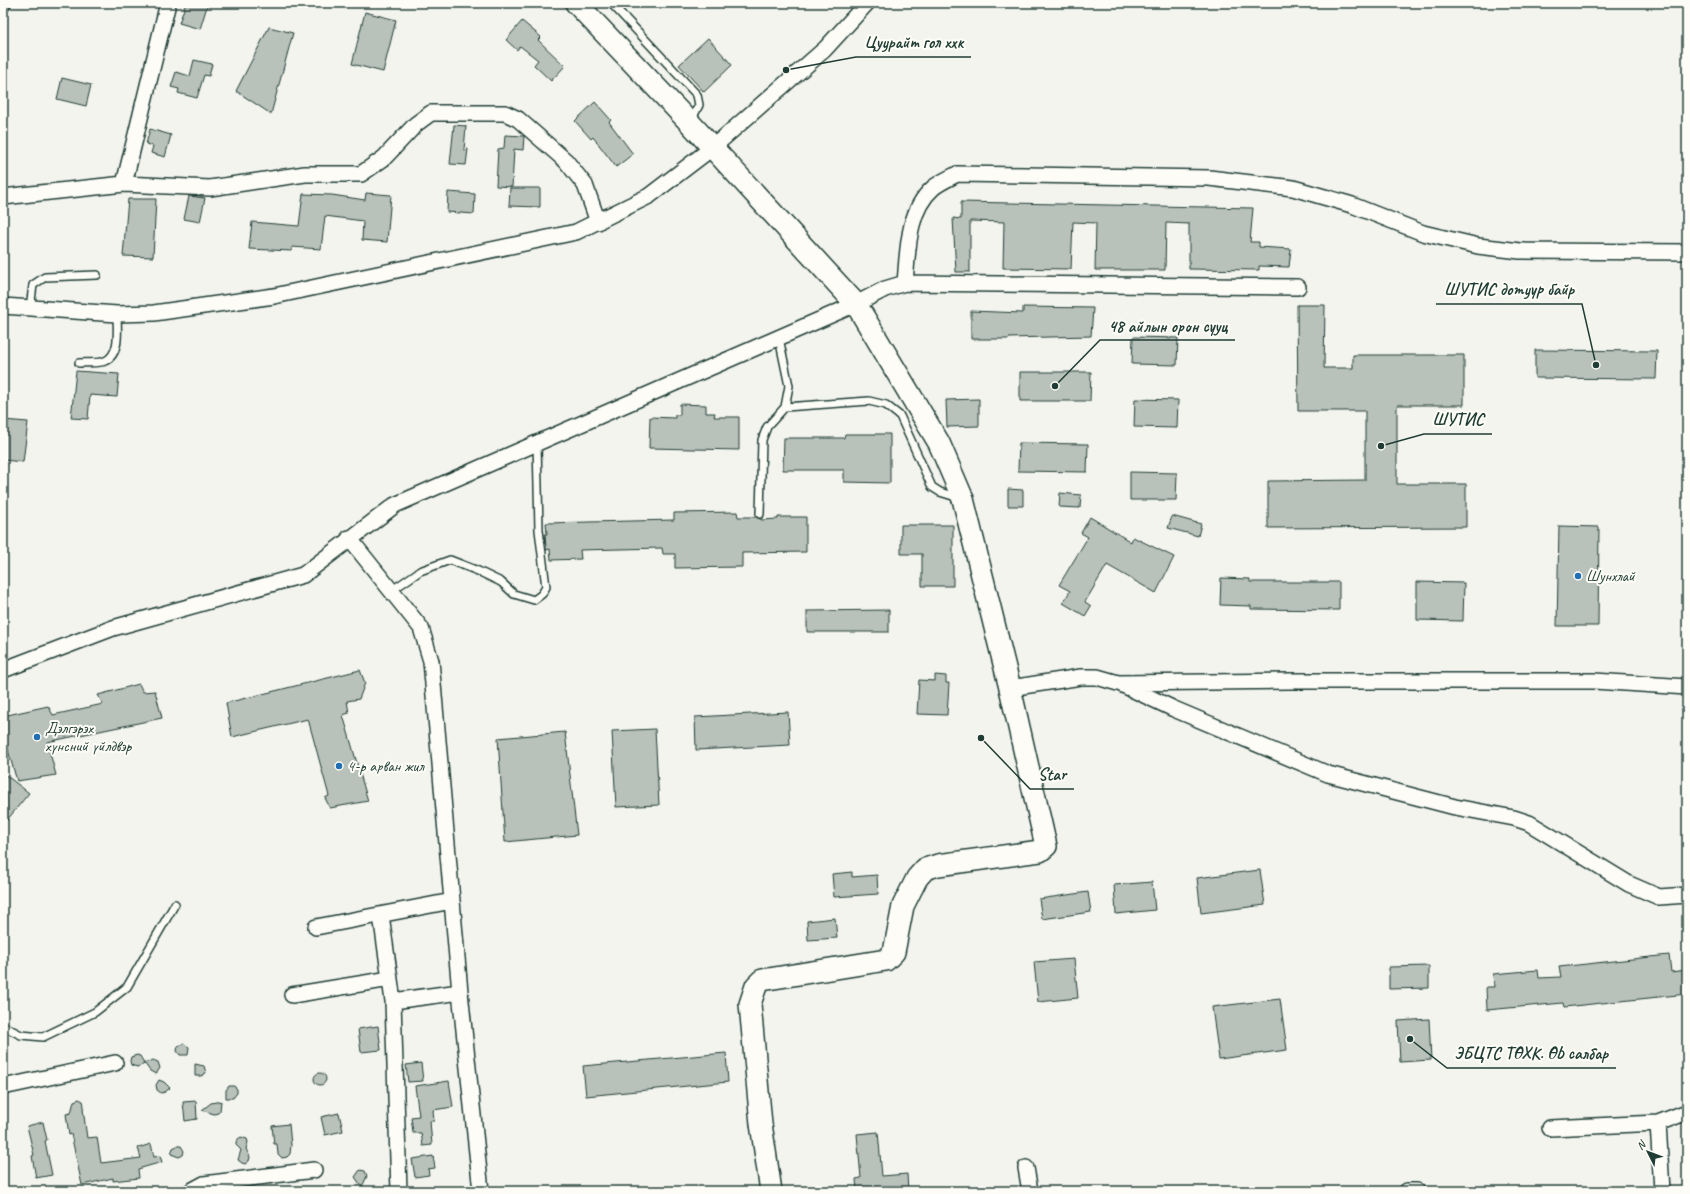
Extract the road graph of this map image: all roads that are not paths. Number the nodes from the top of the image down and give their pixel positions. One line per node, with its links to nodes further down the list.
1 (168, 3): 7 (street)
2 (576, 3): 5 (street)
3 (611, 3): 5 (lane)
4 (867, 3): 6 (street)
5 (690, 123): 6 (street)
6 (712, 148): 9 (street); 14 (street)
7 (124, 184): 8 (street); 9 (street)
8 (3, 197)
9 (598, 222): 17 (street)
10 (1687, 252): 12 (street)
11 (97, 275): 16 (lane)
12 (905, 283): 13 (street); 14 (street)
13 (1298, 287)
14 (856, 304): 18 (street); 22 (street)
15 (3, 306): 16 (street)
16 (30, 308): 17 (street)
17 (117, 314): 19 (lane)
18 (780, 338): 20 (lane); 21 (street)
19 (79, 363)
20 (786, 407): 22 (lane); 23 (lane)
21 (537, 443): 24 (street); 25 (lane)
22 (963, 499): 29 (street)
23 (760, 514)
24 (349, 538): 25 (street); 26 (street)
25 (391, 591): 31 (street)
26 (3, 670)
27 (1118, 683): 28 (street); 29 (street); 30 (street)
28 (1687, 687)
29 (1010, 688): 50 (street)
30 (1687, 895)
31 (452, 902): 33 (street); 36 (street)
32 (175, 904): 39 (lane)
33 (381, 915): 34 (street); 35 (street)
34 (316, 927)
35 (390, 979): 37 (street); 38 (street)
36 (460, 992): 38 (street); 49 (street)
37 (292, 995)
38 (392, 1001): 48 (street)
39 (3, 1026)
40 (115, 1063): 41 (street)
41 (3, 1087)
42 (1687, 1112): 43 (street)
43 (1658, 1123): 44 (street); 54 (street)
44 (1550, 1128)
45 (1026, 1168): 51 (street)
46 (314, 1170): 47 (street)
47 (191, 1191)
48 (399, 1191)
49 (481, 1191)
50 (771, 1191)
51 (1030, 1191)
52 (1407, 1191): 53 (street)
53 (1417, 1191)
54 (1662, 1191)

